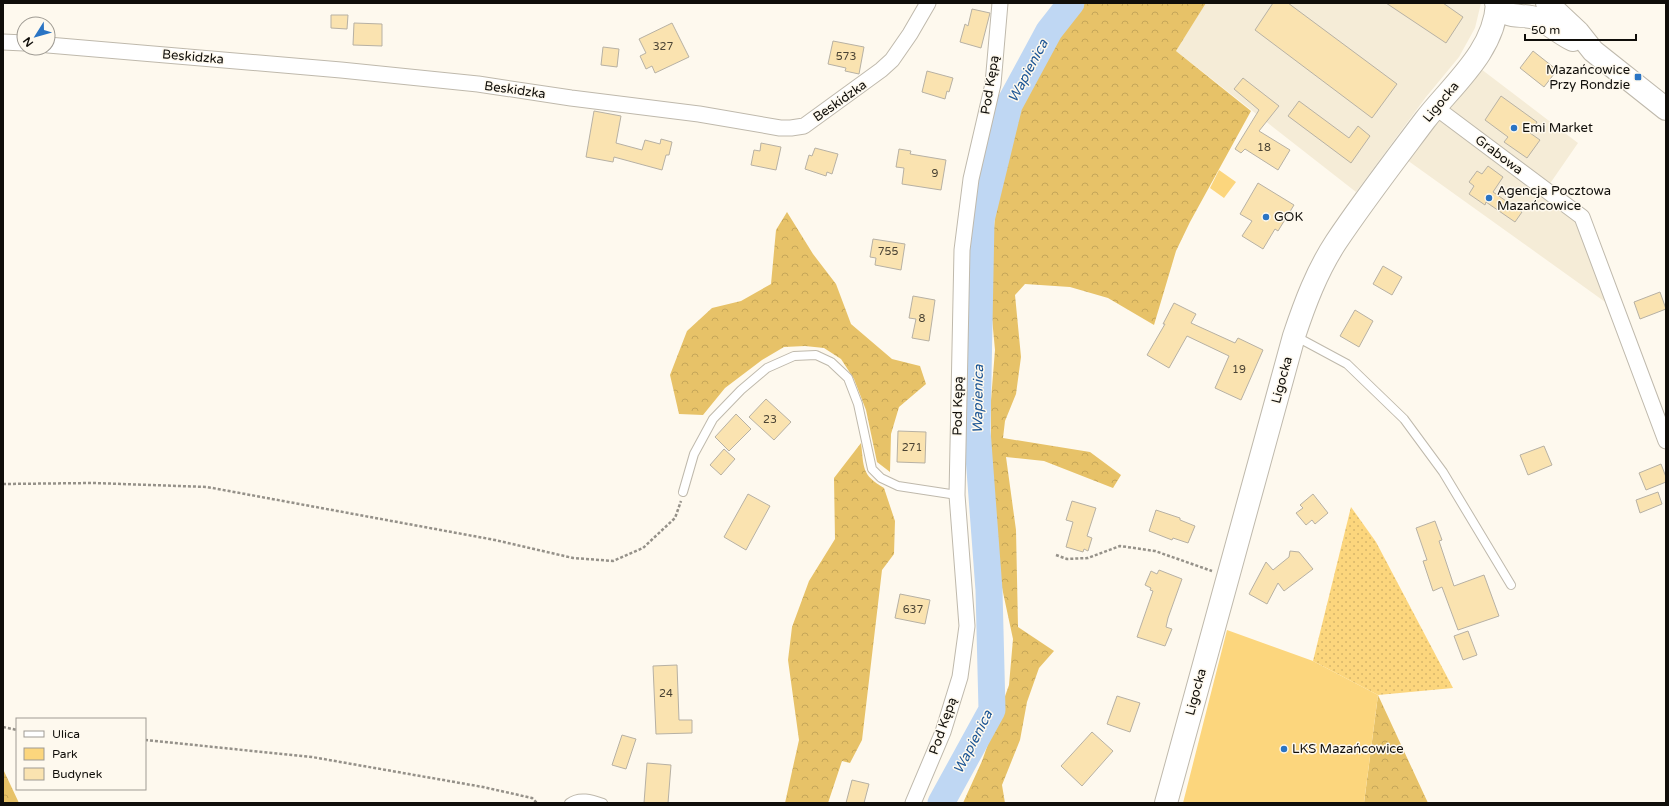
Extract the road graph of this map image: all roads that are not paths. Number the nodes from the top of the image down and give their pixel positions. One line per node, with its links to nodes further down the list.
1 (928, 3): 9 (street, Beskidzka)
2 (1000, 3): 17 (street, Pod Kępą)
3 (1540, 3): 6 (street)
4 (1548, 3): 10 (street)
5 (1497, 4): 6 (street); 11 (street, Ligocka)
6 (1519, 16): 10 (street); 11 (street)
7 (3, 42): 8 (street)
8 (16, 43)
9 (56, 46)
10 (1593, 50): 13 (street)
11 (1476, 60): 12 (street, Ligocka)
12 (1436, 107): 14 (street, Ligocka); 15 (street, Grabowa)
13 (1666, 109)
14 (1294, 336): 18 (lane); 22 (street, Ligocka)
15 (1666, 441)
16 (684, 492): 17 (lane)
17 (957, 494): 21 (street, Pod Kępą)
18 (1511, 585)
19 (569, 803): 20 (lane)
20 (603, 803)
21 (913, 803)
22 (1166, 803)

